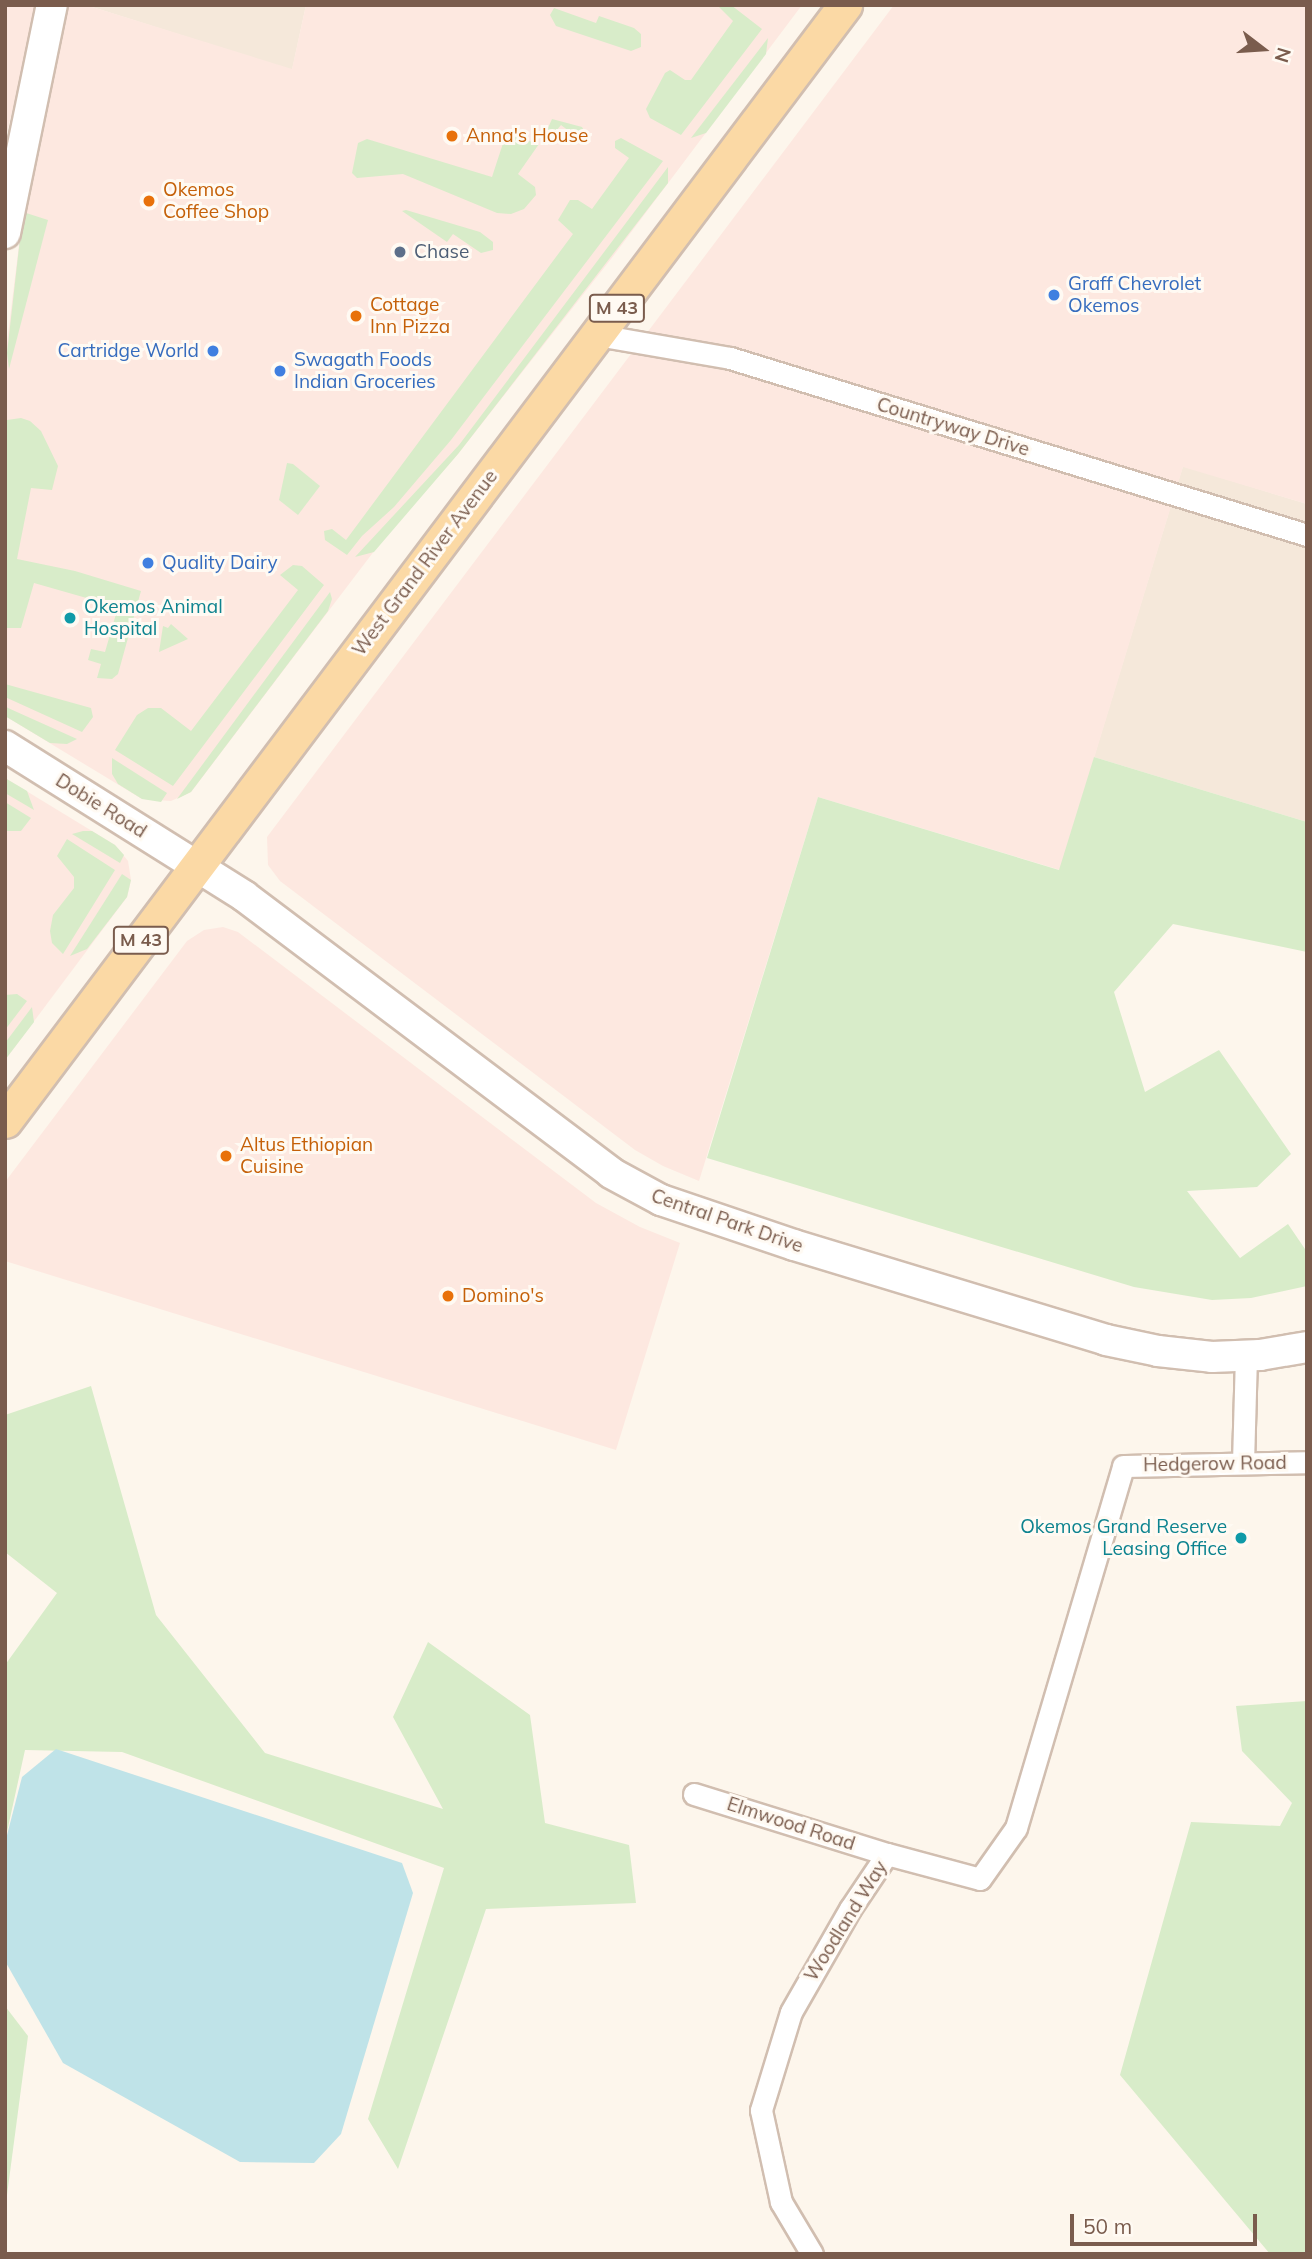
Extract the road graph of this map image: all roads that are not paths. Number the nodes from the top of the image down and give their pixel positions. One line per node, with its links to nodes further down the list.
1 (52, 5): 3 (street)
2 (845, 5): 4 (main road, West Grand River Avenue / M 43)
3 (5, 233)
4 (597, 335): 5 (street, Countryway Drive); 7 (main road, West Grand River Avenue / M 43)
5 (1307, 535)
6 (5, 746): 7 (street, Dobie Road)
7 (197, 866): 8 (main road, West Grand River Avenue / M 43); 10 (street, Central Park Drive)
8 (5, 1121)
9 (1307, 1347): 10 (street, Central Park Drive)
10 (1246, 1356): 12 (street)
11 (1307, 1462): 12 (street, Hedgerow Road)
12 (1243, 1463): 13 (street, Hedgerow Road)
13 (1123, 1465): 15 (street, Woodland Way)
14 (694, 1794): 15 (street, Elmwood Road)
15 (887, 1854): 16 (street, Woodland Way)
16 (812, 2254)

